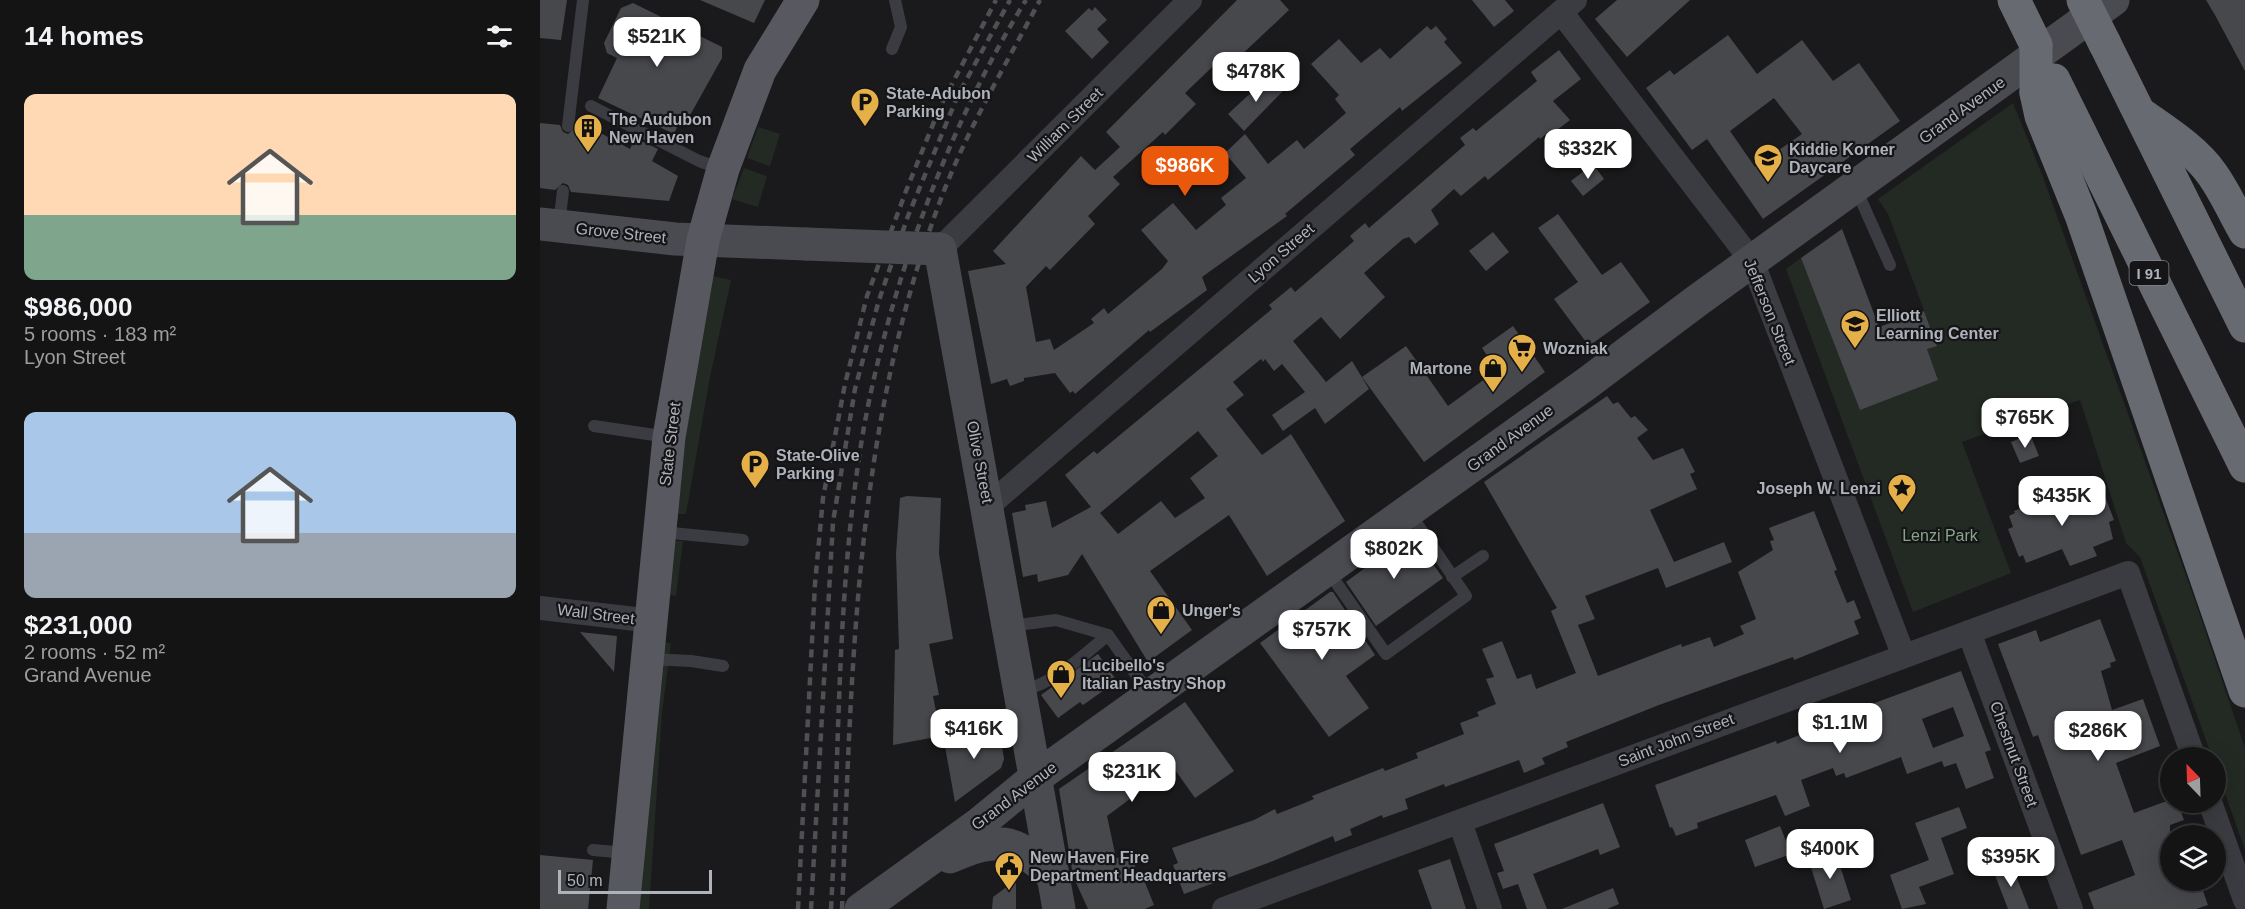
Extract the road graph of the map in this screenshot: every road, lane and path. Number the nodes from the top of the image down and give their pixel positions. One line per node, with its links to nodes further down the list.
1 (583, 0): 13 (lane)
2 (803, 0): 14 (main road, State Street)
3 (895, 0): 9 (lane)
4 (1190, 0): 20 (street, William Street)
5 (2083, 0): 12 (highway, bridge)
6 (2113, 0): 15 (main road, Grand Avenue)
7 (1568, 6): 21 (street, Jefferson Street); 27 (street, Lyon Street)
8 (2025, 22): 10 (highway, I 91)
9 (892, 49)
10 (2045, 87): 26 (highway, I 91); 42 (highway)
11 (591, 106): 14 (lane)
12 (2139, 113): 18 (highway); 23 (highway)
13 (568, 126)
14 (723, 169): 19 (main road, State Street)
15 (1855, 188): 21 (main road, Grand Avenue); 22 (lane)
16 (563, 191): 17 (lane)
17 (549, 225): 19 (main road, Grove Street)
18 (2245, 232)
19 (703, 240): 20 (main road, bridge); 25 (main road, State Street)
20 (940, 249): 27 (main road, Olive Street)
21 (1752, 261): 28 (main road, Grand Avenue); 39 (street, Jefferson Street)
22 (1890, 265)
23 (2245, 326)
24 (594, 426): 25 (lane)
25 (669, 437): 29 (main road, State Street)
26 (2245, 466)
27 (988, 506): 36 (main road, Olive Street)
28 (1409, 512): 32 (main road, Grand Avenue); 33 (lane)
29 (661, 532): 30 (lane); 35 (main road, State Street)
30 (742, 540)
31 (1483, 556): 33 (lane)
32 (1327, 570): 33 (lane); 44 (main road, Grand Avenue)
33 (1452, 576)
34 (541, 611): 35 (street, Wall Street)
35 (652, 621): 40 (main road, State Street)
36 (1009, 626): 38 (lane); 43 (main road, Olive Street)
37 (1969, 632): 39 (street, Saint John Street); 45 (street, Saint John Street); 59 (street, Chestnut Street)
38 (1108, 635): 43 (lane); 44 (lane)
39 (1903, 654): 48 (street, Saint John Street)
40 (648, 659): 41 (lane); 50 (main road, State Street)
41 (723, 666)
42 (2245, 691)
43 (1021, 692): 46 (main road, Olive Street)
44 (1151, 697): 46 (main road, Grand Avenue)
45 (2190, 747)
46 (1035, 778): 51 (main road, Grand Avenue); 52 (main road, Olive Street)
47 (2214, 813): 53 (street)
48 (1460, 822): 57 (street, Saint John Street); 58 (street)
49 (593, 850): 50 (lane)
50 (629, 853): 54 (main road, State Street)
51 (907, 876): 52 (main road, Grand Avenue); 55 (main road, Grand Avenue)
52 (1053, 876): 56 (main road, Olive Street)
53 (2245, 900)
54 (623, 909)
55 (861, 909)
56 (1059, 909)
57 (1224, 909)
58 (1490, 909)
59 (2071, 909)

